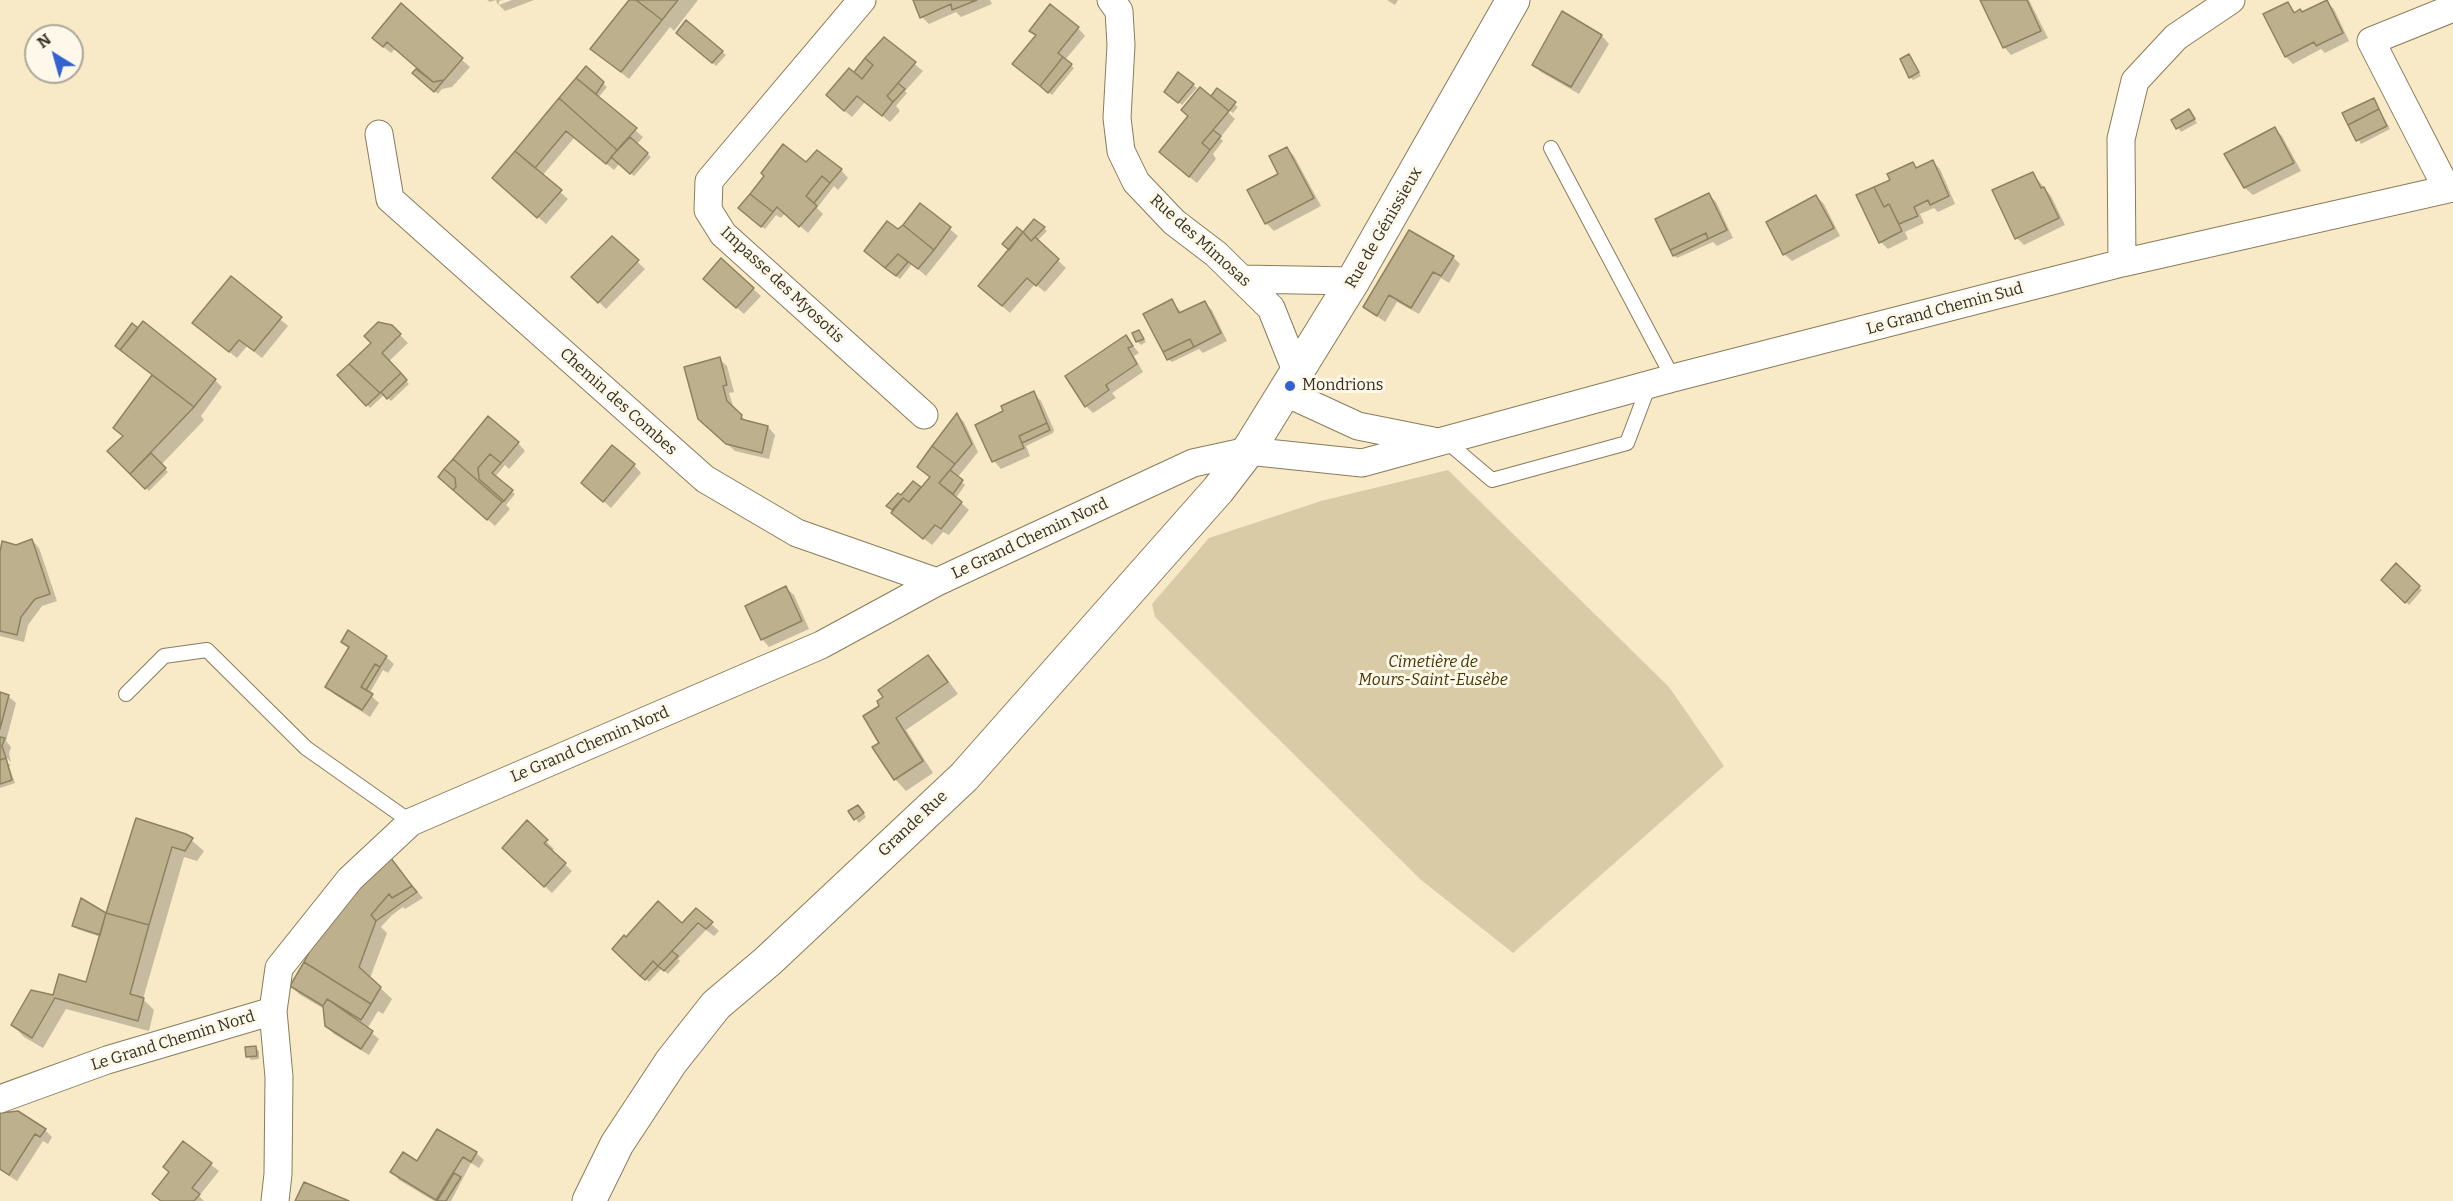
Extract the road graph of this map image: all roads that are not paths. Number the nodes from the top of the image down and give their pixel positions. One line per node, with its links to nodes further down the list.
1 (862, 0): 14 (street, Impasse des Myosotis)
2 (1111, 0): 10 (street, Rue des Mimosas)
3 (1513, 0): 11 (street, Rue de Génissieux)
4 (2231, 0): 9 (street)
5 (2453, 8): 8 (street)
6 (379, 134): 17 (street, Chemin des Combes)
7 (1551, 148): 13 (lane)
8 (2450, 189): 9 (street, Le Grand Chemin Sud)
9 (2122, 263): 13 (street, Le Grand Chemin Sud)
10 (1242, 279): 11 (street); 12 (street, Rue des Mimosas)
11 (1353, 281): 12 (street, Rue de Génissieux)
12 (1291, 382): 15 (street); 16 (street, Rue de Génissieux)
13 (1661, 382): 15 (street, Le Grand Chemin Sud); 15 (lane)
14 (924, 415)
15 (1443, 442): 16 (street, Le Grand Chemin Nord)
16 (1248, 451): 17 (street, Le Grand Chemin Nord); 23 (street, Grande Rue)
17 (937, 582): 19 (street, Le Grand Chemin Nord)
18 (126, 694): 19 (lane)
19 (411, 822): 20 (street, Le Grand Chemin Nord)
20 (273, 1011): 21 (street, Le Grand Chemin Nord); 22 (street)
21 (0, 1099)
22 (275, 1201)
23 (589, 1201)

